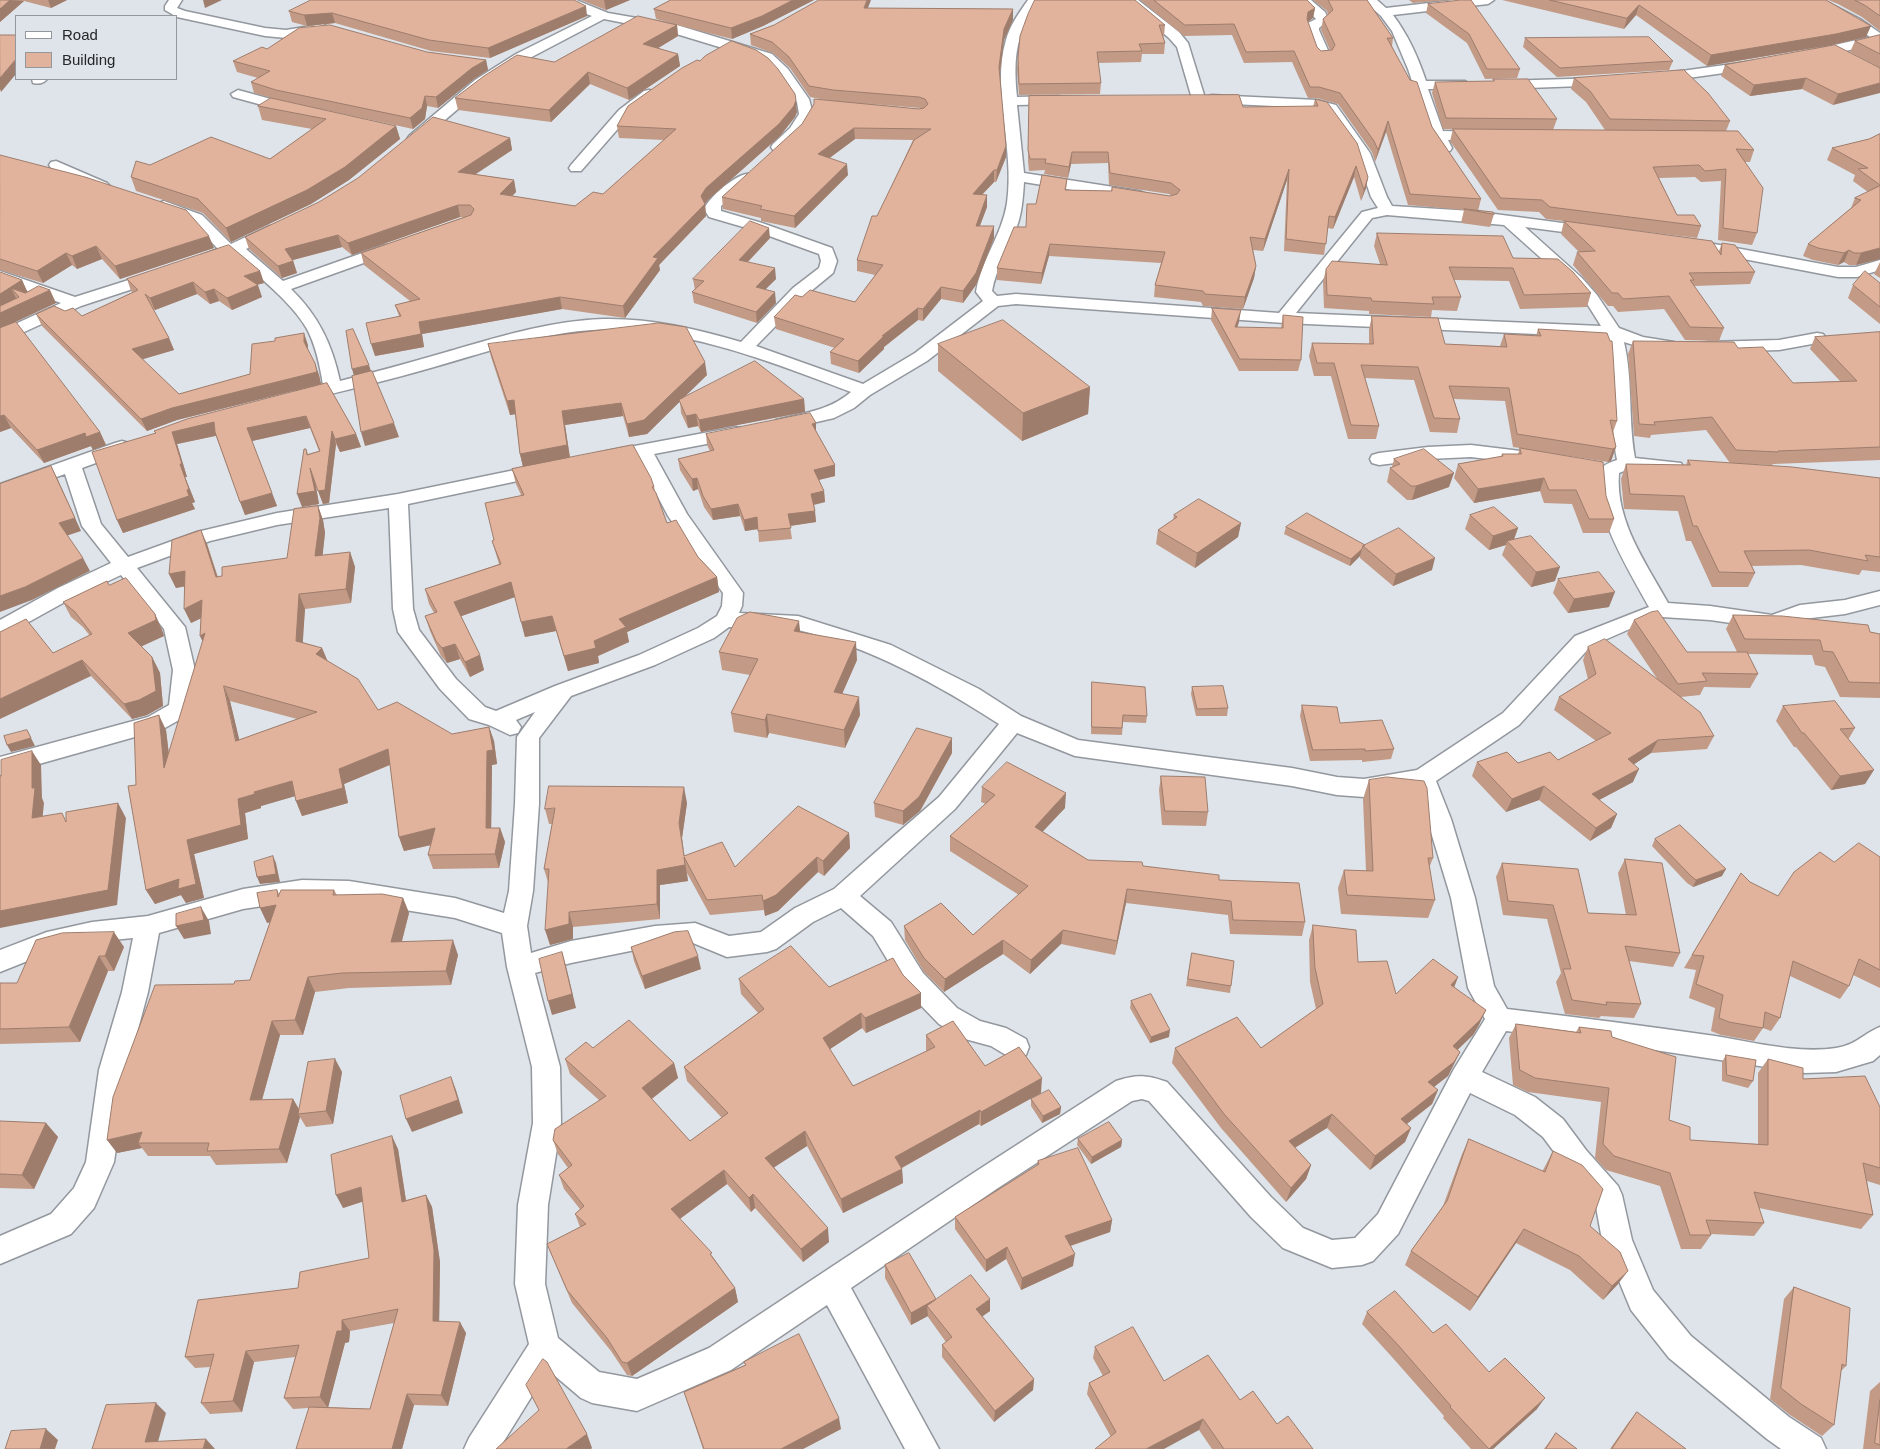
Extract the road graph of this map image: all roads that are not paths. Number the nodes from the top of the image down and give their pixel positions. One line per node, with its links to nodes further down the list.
1 (566, 0): 10 (street)
2 (1034, 0): 29 (street)
3 (1130, 0): 28 (street)
4 (1304, 0): 16 (street)
5 (1369, 0): 9 (street)
6 (1488, 0): 9 (street)
7 (1813, 0): 14 (street)
8 (169, 9): 11 (street)
9 (1384, 12): 24 (street)
10 (603, 15): 13 (street); 21 (street)
11 (334, 29)
12 (755, 37): 13 (street)
13 (732, 45): 15 (street); 37 (street)
14 (1834, 50): 17 (street); 18 (street)
15 (710, 56)
16 (1324, 57)
17 (1797, 57)
18 (1848, 58)
19 (1769, 62): 22 (street)
20 (488, 64): 21 (street)
21 (506, 66): 34 (street)
22 (1649, 78)
23 (1614, 81): 24 (street)
24 (1421, 85): 33 (street)
25 (658, 88): 40 (street)
26 (238, 94): 31 (street)
27 (1179, 99): 28 (street)
28 (1198, 99): 47 (street)
29 (1010, 100): 30 (street); 42 (street)
30 (1075, 100)
31 (305, 112)
32 (398, 133): 34 (street)
33 (1437, 135): 35 (street); 38 (street)
34 (417, 136): 36 (street)
35 (1495, 136)
36 (402, 149)
37 (768, 156)
38 (1453, 160)
39 (56, 165): 43 (street)
40 (576, 168)
41 (754, 169): 67 (street)
42 (1017, 176): 44 (street); 62 (street)
43 (117, 191)
44 (1153, 198)
45 (152, 202): 53 (street)
46 (1484, 205): 48 (street)
47 (1387, 210): 48 (street); 63 (street)
48 (1501, 219): 50 (street); 64 (street)
49 (286, 224): 53 (street)
50 (1607, 233)
51 (1675, 242): 57 (street)
52 (404, 243): 60 (street)
53 (232, 250): 54 (street); 60 (street)
54 (194, 264)
55 (1880, 265): 57 (street)
56 (167, 272): 61 (street)
57 (1857, 272): 59 (street)
58 (0, 276): 61 (street)
59 (1872, 282)
60 (279, 288): 68 (street)
61 (75, 302): 65 (street)
62 (993, 302): 63 (street); 69 (street)
63 (1284, 318): 64 (street)
64 (1613, 332): 66 (street); 78 (street)
65 (0, 338)
66 (1817, 338)
67 (744, 348): 68 (street); 69 (street)
68 (333, 388): 70 (street)
69 (864, 391): 72 (street)
70 (287, 400)
71 (141, 441): 76 (street)
72 (643, 451): 74 (street); 85 (street)
73 (1379, 459): 75 (street)
74 (587, 461)
75 (1556, 461)
76 (71, 465): 80 (street); 82 (street)
77 (560, 467): 81 (street)
78 (1610, 467): 79 (street); 84 (street)
79 (1695, 468)
80 (0, 491)
81 (398, 500): 82 (street); 88 (street)
82 (123, 566): 86 (street); 91 (street)
83 (1880, 598): 84 (street)
84 (1661, 610): 92 (street)
85 (725, 620): 87 (street); 89 (street)
86 (0, 629)
87 (563, 691): 88 (street); 90 (street)
88 (497, 720): 90 (street)
89 (1013, 722): 92 (street); 93 (street)
90 (528, 737): 95 (street)
91 (0, 766)
92 (1423, 778): 98 (street)
93 (843, 896): 97 (street); 100 (street)
94 (148, 926): 95 (street); 96 (street); 102 (street)
95 (514, 926): 97 (street)
96 (0, 961)
97 (520, 967): 104 (street)
98 (1499, 1019): 99 (street); 101 (street)
99 (1880, 1039)
100 (1016, 1047)
101 (1464, 1077): 103 (street); 107 (street)
102 (0, 1250)
103 (832, 1284): 104 (street); 106 (street)
104 (546, 1347): 105 (street)
105 (480, 1449)
106 (923, 1449)
107 (1810, 1449)

